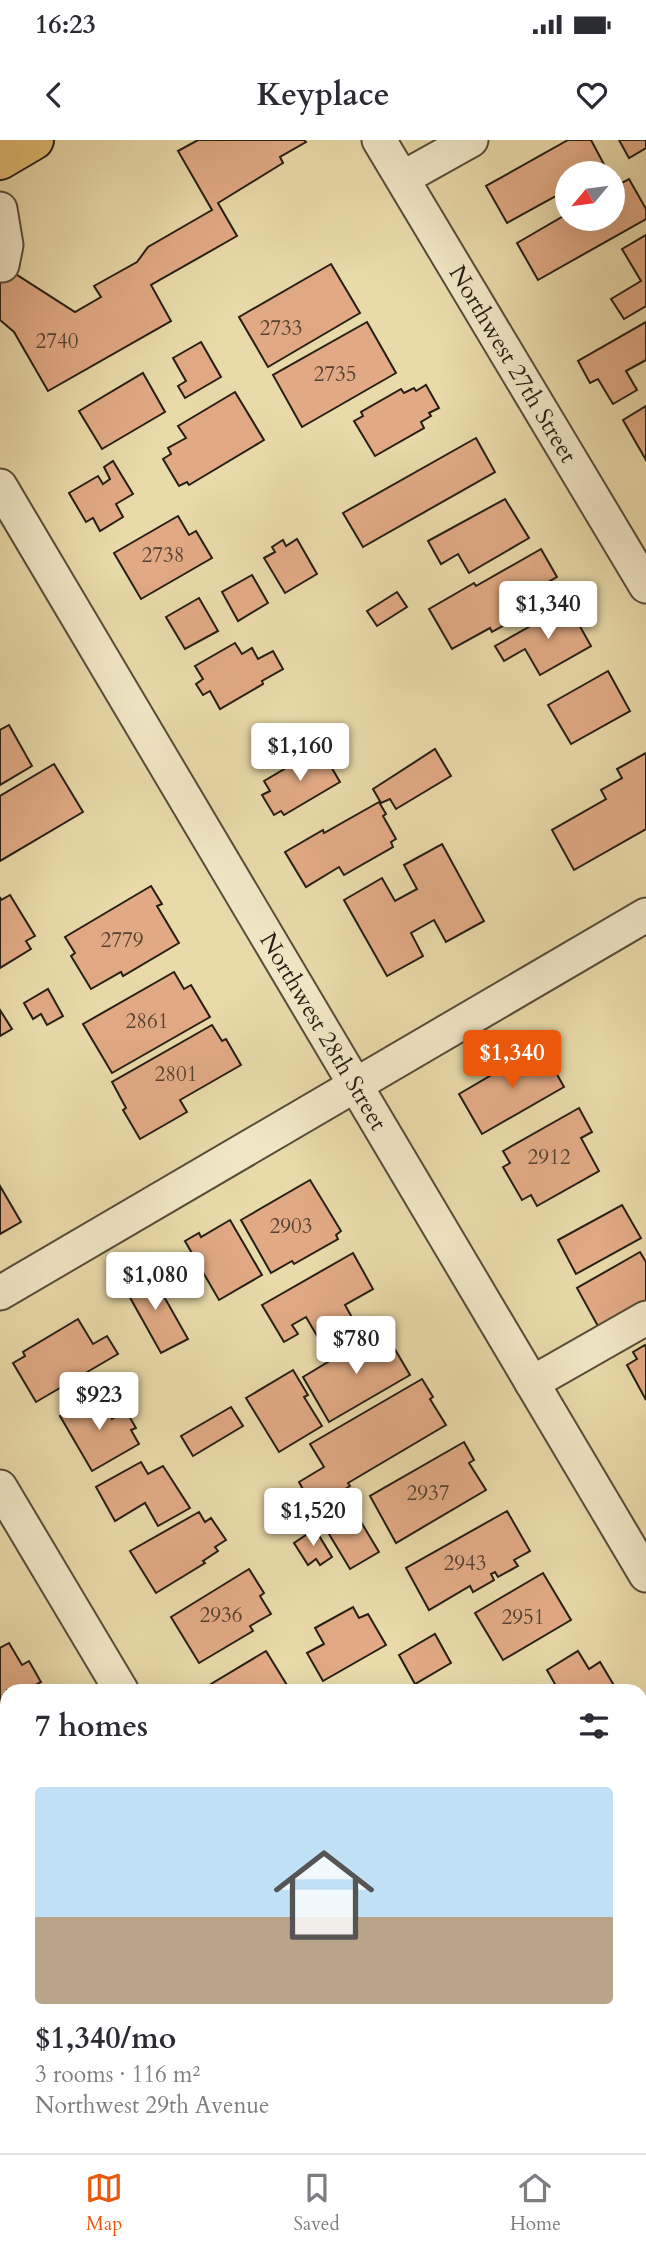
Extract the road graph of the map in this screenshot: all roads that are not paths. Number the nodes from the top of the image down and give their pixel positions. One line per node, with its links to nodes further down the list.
1 (34, 140): 4 (highway)
2 (379, 140): 5 (street, Northwest 27th Street)
3 (471, 140): 5 (street)
4 (0, 160)
5 (403, 178): 9 (street, Northwest 27th Street)
6 (0, 209): 7 (street)
7 (2, 265)
8 (0, 486): 11 (street, Northwest 28th Street)
9 (646, 586)
10 (646, 915): 11 (street)
11 (355, 1084): 12 (street); 14 (street, Northwest 28th Street)
12 (0, 1293)
13 (646, 1318): 14 (street)
14 (532, 1382): 16 (street, Northwest 28th Street)
15 (0, 1488): 17 (street)
16 (646, 1575)
17 (117, 1684)

